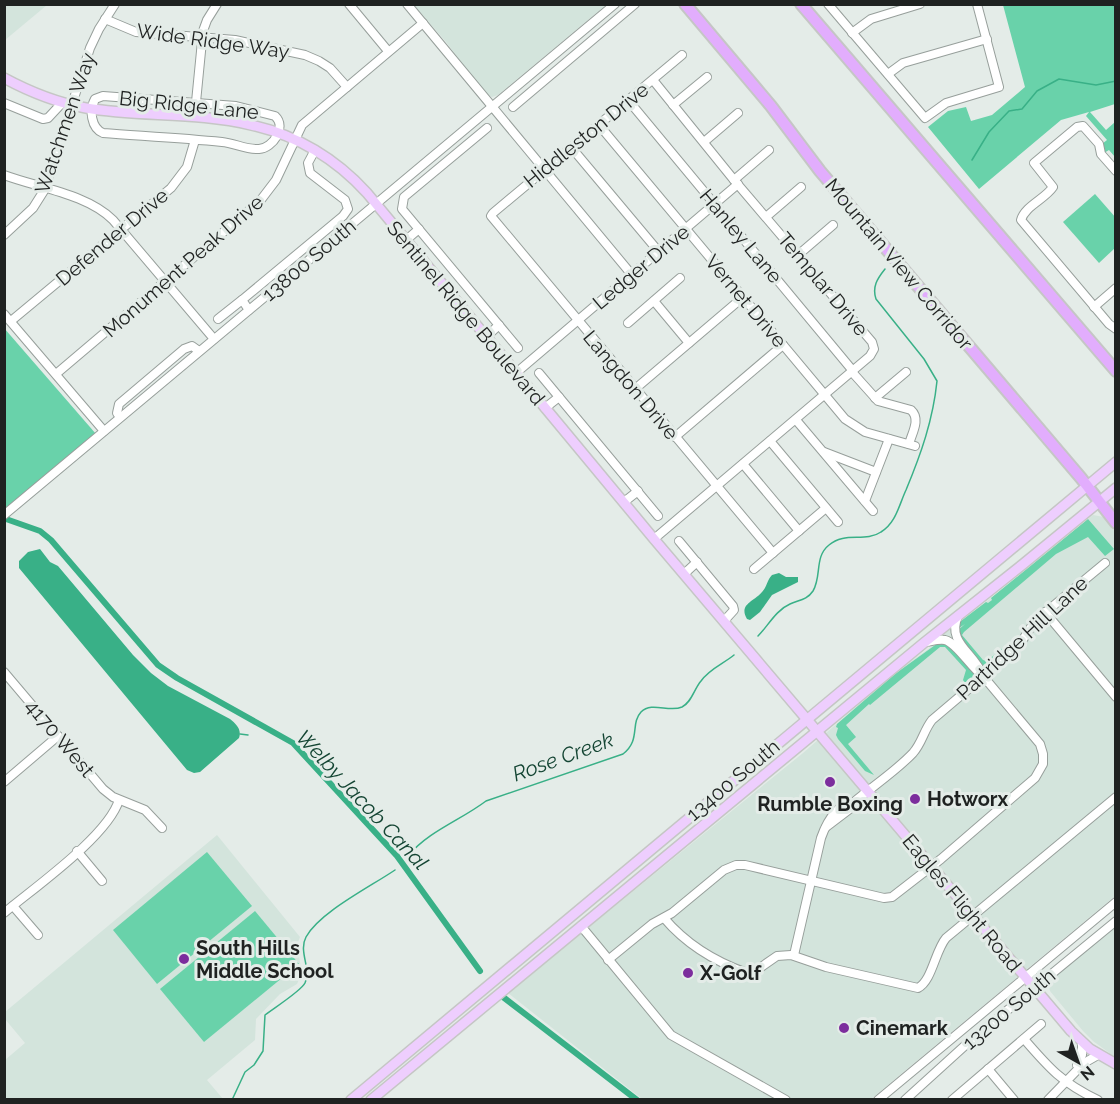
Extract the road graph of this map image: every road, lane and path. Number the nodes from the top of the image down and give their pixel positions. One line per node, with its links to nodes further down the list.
1 (115, 4): 12 (street, Watchmen Way)
2 (217, 4): 15 (street)
3 (349, 4): 17 (street)
4 (408, 4): 13 (street)
5 (615, 4): 22 (street, 13800 South)
6 (685, 4): 112 (highway, Mountain View Corridor)
7 (801, 4): 89 (highway)
8 (828, 4): 14 (street)
9 (920, 4): 14 (street)
10 (977, 4): 16 (street)
11 (630, 6): 25 (street)
12 (105, 19): 15 (street, Wide Ridge Way); 31 (street, Watchmen Way)
13 (423, 23): 17 (street, Monument Peak Drive); 33 (street)
14 (852, 33): 19 (street)
15 (202, 37): 24 (street, Wide Ridge Way); 27 (street)
16 (987, 39): 19 (street); 19 (street)
17 (388, 51): 24 (street, Monument Peak Drive)
18 (682, 55): 23 (street, Hiddleston Drive)
19 (888, 74)
20 (707, 77): 30 (street)
21 (4, 78): 29 (main road, Sentinel Ridge Boulevard)
22 (527, 78): 25 (street); 33 (street, 13800 South)
23 (653, 80): 26 (street, Hiddleston Drive); 30 (street, Templar Drive)
24 (347, 87): 40 (street, Monument Peak Drive)
25 (536, 88): 32 (street)
26 (628, 100): 36 (street, Hiddleston Drive); 56 (street, Hanley Lane)
27 (196, 102): 34 (street, Big Ridge Lane); 38 (street, Big Ridge Lane)
28 (4, 103): 29 (street)
29 (62, 103): 31 (main road, Sentinel Ridge Boulevard)
30 (673, 105): 42 (street, Templar Drive)
31 (73, 106): 34 (main road, Sentinel Ridge Boulevard); 54 (street, Watchmen Way)
32 (513, 107)
33 (492, 108): 39 (street, 13800 South); 47 (street)
34 (92, 109): 38 (main road, Sentinel Ridge Boulevard); 41 (street)
35 (738, 113): 42 (street)
36 (598, 125): 44 (street, Hiddleston Drive); 61 (street, Vernet Drive)
37 (488, 128): 43 (street)
38 (279, 133): 40 (main road, Sentinel Ridge Boulevard); 41 (street)
39 (456, 137): 43 (street); 48 (street, 13800 South)
40 (294, 139): 45 (main road, Sentinel Ridge Boulevard); 69 (street, Monument Peak Drive)
41 (195, 140): 62 (street, Defender Drive)
42 (704, 142): 52 (street, Templar Drive)
43 (465, 147): 51 (street)
44 (571, 147): 47 (street, Hiddleston Drive); 65 (street)
45 (315, 150): 55 (main road, Sentinel Ridge Boulevard); 72 (street)
46 (769, 150): 52 (street, Ledger Drive)
47 (543, 170): 57 (street, Hiddleston Drive); 67 (street)
48 (415, 171): 51 (street); 55 (street, 13800 South)
49 (1116, 171): 74 (street)
50 (4, 175): 54 (street)
51 (424, 181): 60 (street)
52 (736, 182): 56 (street, Ledger Drive); 58 (street, Templar Drive)
53 (801, 188): 58 (street)
54 (45, 189): 62 (street); 63 (street, Watchmen Way)
55 (376, 204): 64 (main road, Sentinel Ridge Boulevard); 75 (street, 13800 South)
56 (715, 205): 61 (street, Ledger Drive); 90 (street, Hanley Lane)
57 (491, 216): 79 (street, Langdon Drive)
58 (766, 217): 66 (street, Templar Drive)
59 (833, 225): 66 (street)
60 (419, 229): 64 (street); 81 (street)
61 (686, 229): 65 (street, Ledger Drive); 71 (street, Vernet Drive)
62 (121, 230): 69 (street); 78 (street, Defender Drive)
63 (4, 235)
64 (405, 241): 83 (main road, Sentinel Ridge Boulevard)
65 (659, 252): 67 (street, Ledger Drive)
66 (798, 255): 90 (street, Templar Drive)
67 (632, 274): 79 (street, Ledger Drive)
68 (680, 278): 73 (street)
69 (165, 282): 84 (street); 94 (street, Monument Peak Drive)
70 (1116, 288): 74 (street)
71 (742, 297): 85 (street); 86 (street, Vernet Drive)
72 (242, 300): 75 (street); 77 (street)
73 (654, 301): 80 (street); 85 (street)
74 (1094, 307): 82 (street)
75 (249, 310): 84 (street, 13800 South)
76 (4, 314): 78 (street)
77 (218, 320)
78 (11, 321): 94 (street)
79 (577, 321): 92 (street, Ledger Drive); 95 (street, Langdon Drive)
80 (628, 323)
81 (499, 325): 83 (street); 87 (street)
82 (1116, 329)
83 (486, 337): 92 (main road, Sentinel Ridge Boulevard)
84 (214, 339): 88 (street, 13800 South)
85 (689, 343): 95 (street)
86 (783, 345): 96 (street, Vernet Drive); 103 (street)
87 (518, 348)
88 (199, 351): 100 (street, 13800 South); 100 (street)
89 (1116, 371)
90 (852, 372): 96 (street, Templar Drive); 98 (street, Hanley Lane)
91 (906, 372): 98 (street)
92 (516, 373): 99 (main road, Sentinel Ridge Boulevard)
93 (538, 373): 97 (street)
94 (56, 374): 102 (street)
95 (635, 389): 103 (street, Langdon Drive)
96 (825, 395): 101 (street, Templar Drive); 104 (street, Vernet Drive)
97 (559, 397): 99 (street); 114 (street)
98 (875, 398): 106 (street, Hanley Lane)
99 (545, 408): 116 (main road, Sentinel Ridge Boulevard)
100 (120, 417): 102 (street, 13800 South)
101 (796, 420): 105 (street, Templar Drive); 107 (street)
102 (104, 431): 120 (street, 13800 South)
103 (675, 437): 111 (street, Langdon Drive)
104 (889, 439): 106 (street, Vernet Drive); 110 (street)
105 (770, 441): 109 (street, Templar Drive); 118 (street)
106 (912, 445)
107 (823, 452): 110 (street); 115 (street)
108 (1116, 462): 112 (main road, 13400 South)
109 (743, 464): 111 (street, Templar Drive); 124 (street)
110 (876, 472): 115 (street)
111 (717, 486): 125 (street, Templar Drive); 127 (street, Langdon Drive)
112 (1086, 486): 117 (highway, Mountain View Corridor); 139 (main road, 13400 South)
113 (1116, 488): 117 (main road, 13400 South)
114 (638, 491): 116 (street); 121 (street)
115 (865, 501): 119 (street)
116 (624, 502): 125 (main road, Sentinel Ridge Boulevard)
117 (1099, 502): 123 (highway, Mountain View Corridor); 133 (main road, 13400 South)
118 (826, 508): 122 (street); 124 (street)
119 (873, 511)
120 (4, 515)
121 (658, 516)
122 (838, 522)
123 (1116, 523)
124 (800, 531): 127 (street)
125 (654, 539): 131 (main road, Sentinel Ridge Boulevard)
126 (679, 541): 128 (street)
127 (773, 553): 130 (street)
128 (697, 562): 131 (street); 134 (street)
129 (1105, 563): 132 (street, Partridge Hill Lane)
130 (754, 569)
131 (684, 574): 134 (main road, Sentinel Ridge Boulevard)
132 (1045, 612): 137 (street, Partridge Hill Lane); 138 (street)
133 (960, 614): 135 (main road, 13400 South); 137 (street)
134 (724, 621): 139 (main road, Sentinel Ridge Boulevard)
135 (925, 642): 137 (street); 140 (main road, 13400 South)
136 (4, 672): 141 (street, 4170 West)
137 (983, 676): 143 (street, Partridge Hill Lane); 148 (street)
138 (1116, 697)
139 (806, 719): 140 (main road, Sentinel Ridge Boulevard); 172 (main road, 13400 South)
140 (817, 732): 143 (main road, Eagles Flight Road); 157 (main road, 13400 South)
141 (58, 736): 142 (street); 145 (street, 4170 West)
142 (4, 782)
143 (867, 791): 148 (main road, Eagles Flight Road); 149 (street, Partridge Hill Lane)
144 (1116, 797): 154 (street)
145 (118, 800): 146 (street, 4170 West); 147 (street)
146 (162, 828)
147 (77, 851): 150 (street); 152 (street)
148 (932, 867): 149 (street); 154 (main road, Eagles Flight Road)
149 (811, 880): 155 (street); 159 (street)
150 (102, 881)
151 (1116, 902): 161 (street, 13200 South)
152 (13, 906): 153 (street); 158 (street)
153 (4, 913)
154 (973, 915): 159 (street); 161 (main road, Eagles Flight Road)
155 (664, 918): 159 (street); 160 (street)
156 (1116, 921): 162 (street, 13200 South)
157 (580, 926): 160 (street); 173 (main road, 13400 South)
158 (38, 935)
159 (794, 955)
160 (608, 960): 174 (street)
161 (1025, 977): 162 (main road, Eagles Flight Road); 175 (street, 13200 South)
162 (1034, 987): 165 (main road, Eagles Flight Road); 176 (street, 13200 South)
163 (1041, 1024): 164 (street)
164 (1024, 1039): 168 (street); 170 (street)
165 (1082, 1042): 166 (main road, Eagles Flight Road); 169 (street)
166 (1098, 1055): 167 (main road, Eagles Flight Road); 169 (street)
167 (1116, 1064)
168 (988, 1069): 177 (street); 178 (street)
169 (1074, 1072): 170 (street)
170 (1065, 1083): 171 (street); 179 (street)
171 (1050, 1099)
172 (351, 1100)
173 (371, 1100)
174 (786, 1100)
175 (878, 1100)
176 (905, 1100)
177 (952, 1100)
178 (1014, 1100)
179 (1098, 1100)

